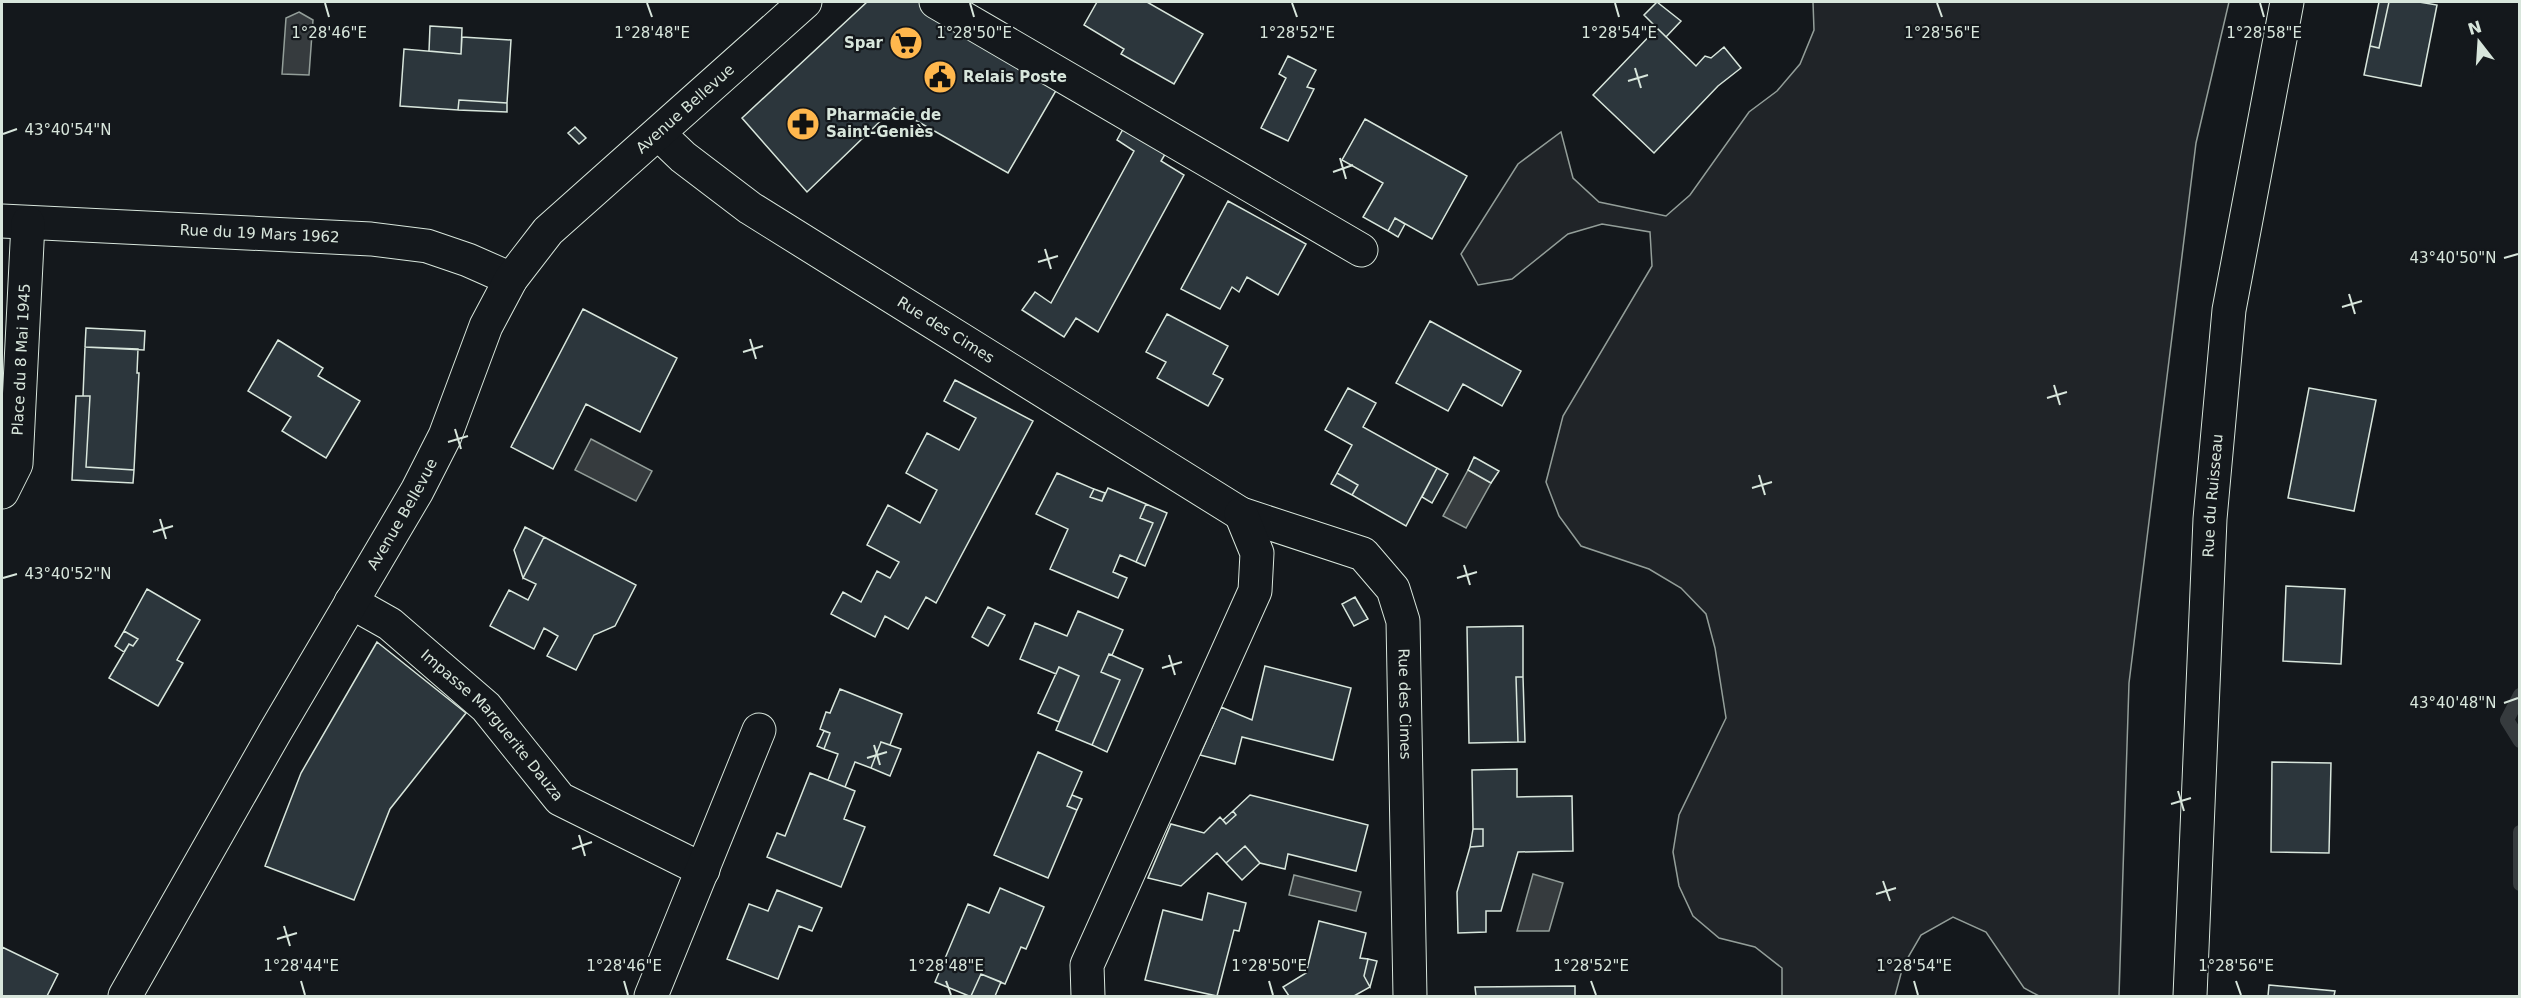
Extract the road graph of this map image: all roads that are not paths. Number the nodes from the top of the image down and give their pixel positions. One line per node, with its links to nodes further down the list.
1 (805, 2): 4 (street, Avenue Bellevue)
2 (936, 2): 6 (street)
3 (2288, 2): 17 (street, Rue du Ruisseau)
4 (659, 134): 7 (street, Avenue Bellevue); 9 (street, Rue des Cimes)
5 (15, 222): 7 (street, Rue du 19 Mars 1962); 8 (street, Place du 8 Mai 1945)
6 (1361, 250)
7 (511, 279): 10 (street, Avenue Bellevue)
8 (2, 492)
9 (1241, 514): 15 (street); 16 (street, Rue des Cimes)
10 (351, 602): 12 (street, Impasse Marguerite Dauza); 13 (street, Avenue Bellevue)
11 (759, 730): 12 (street)
12 (703, 870): 14 (street)
13 (125, 996)
14 (651, 996)
15 (1088, 996)
16 (1410, 996)
17 (2190, 996)

